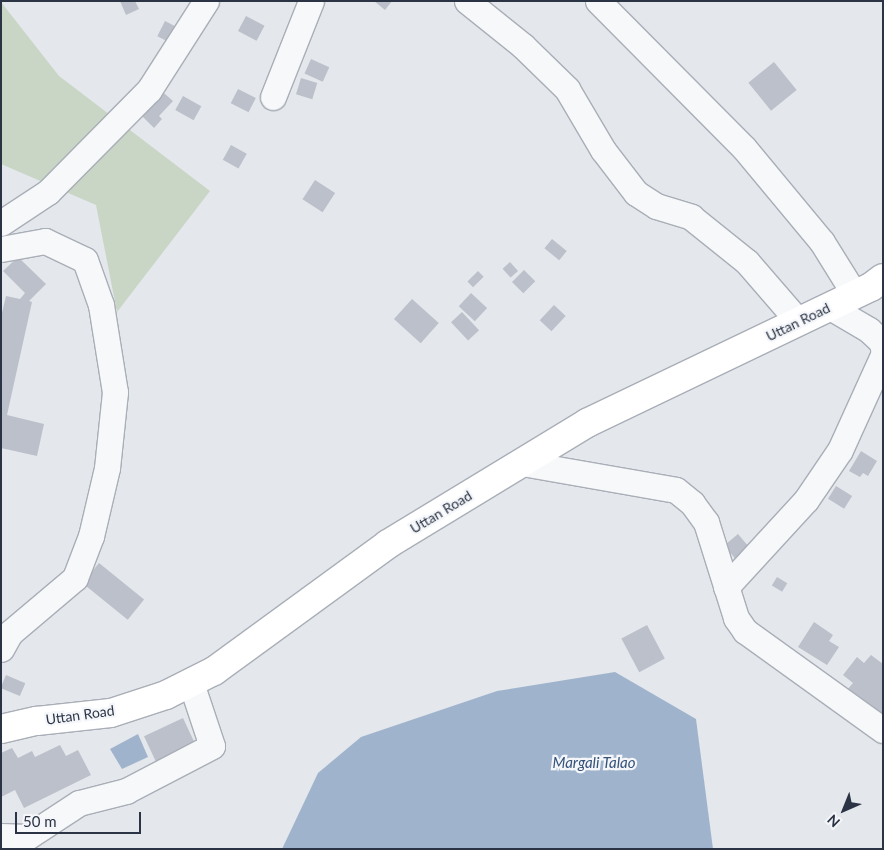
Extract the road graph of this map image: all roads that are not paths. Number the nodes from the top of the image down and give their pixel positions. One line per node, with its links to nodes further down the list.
1 (206, 1): 6 (street)
2 (311, 1): 5 (street)
3 (467, 1): 11 (street)
4 (598, 1): 9 (street)
5 (273, 96)
6 (1, 223)
7 (1, 249): 16 (street)
8 (883, 278): 9 (main road, Uttan Road)
9 (855, 295): 10 (main road, Uttan Road)
10 (830, 306): 11 (main road, Uttan Road); 12 (street)
11 (799, 322): 14 (main road, Uttan Road)
12 (883, 348)
13 (883, 355): 15 (street)
14 (522, 463): 15 (street); 17 (main road, Uttan Road)
15 (726, 587): 19 (street)
16 (1, 648)
17 (191, 682): 18 (main road, Uttan Road); 20 (street)
18 (1, 729)
19 (883, 730)
20 (1, 836)

